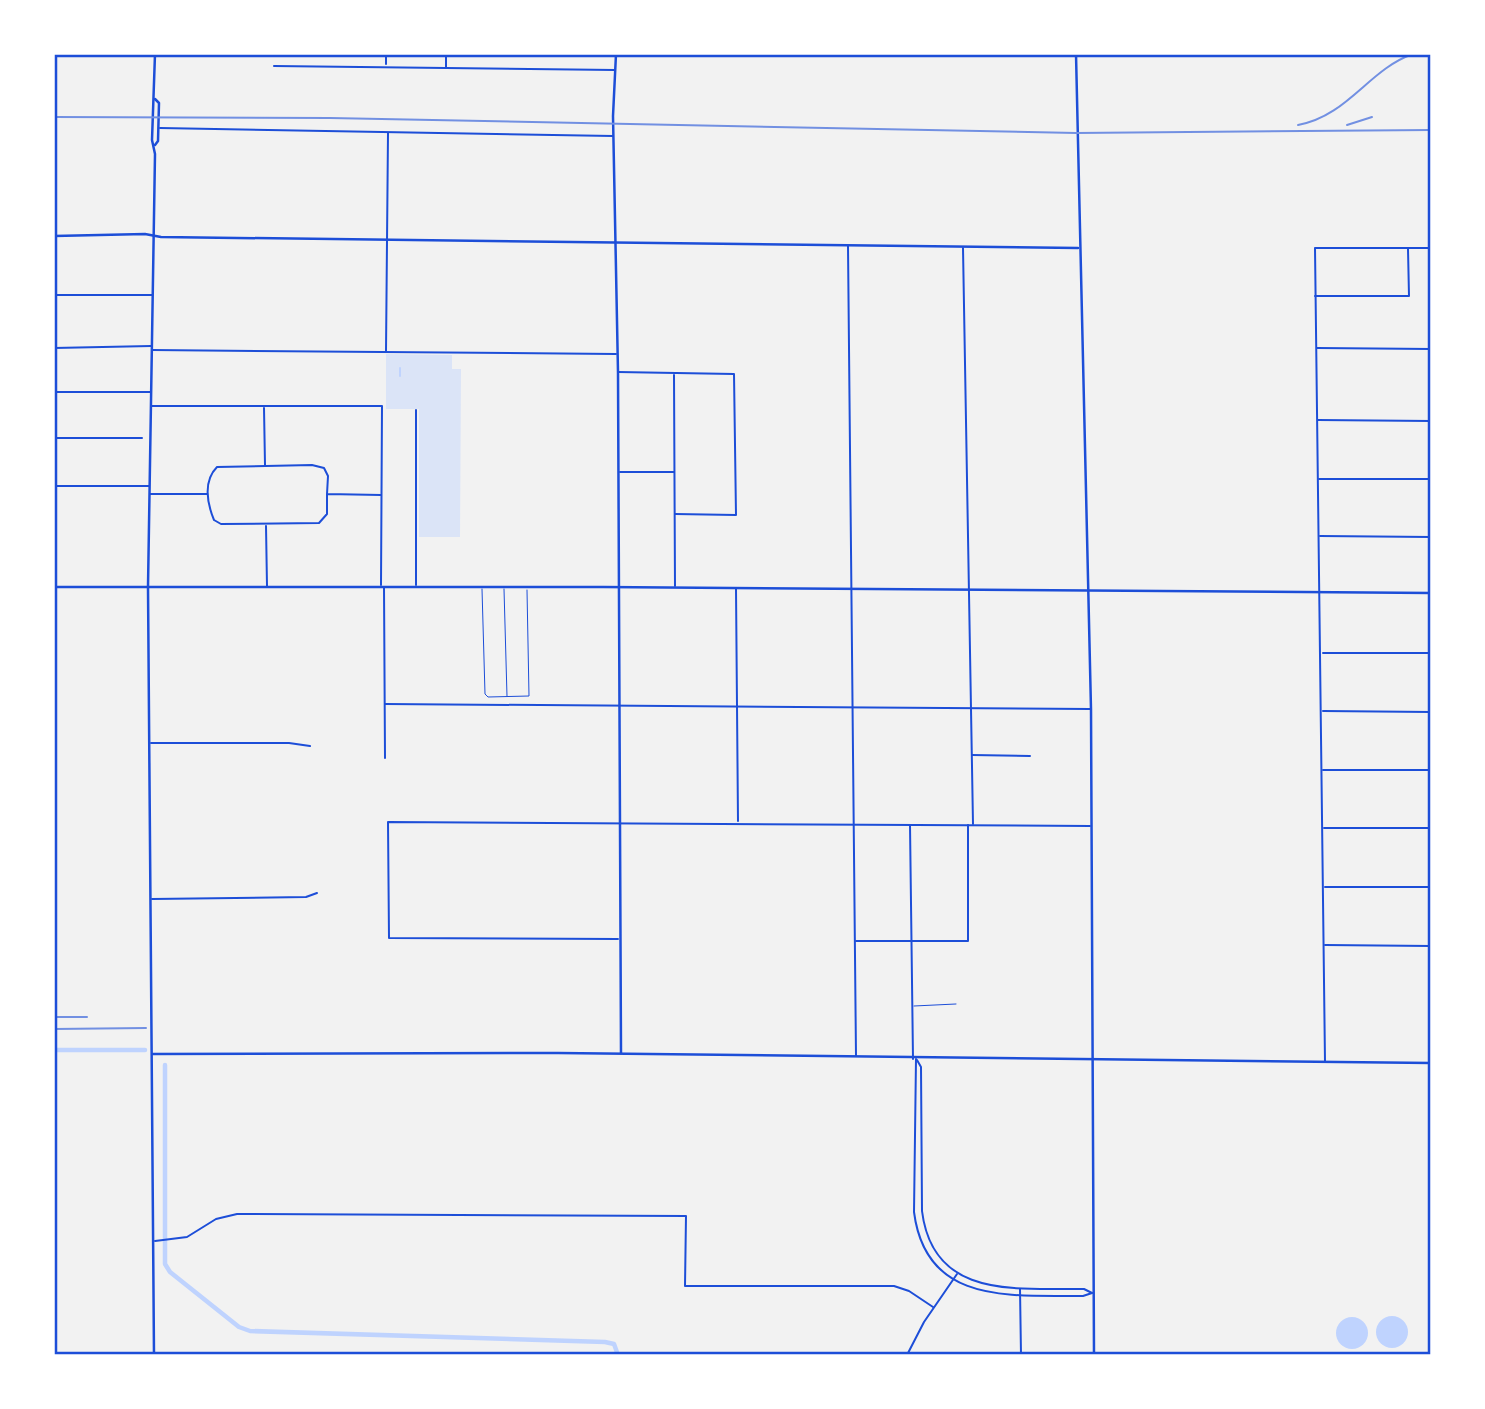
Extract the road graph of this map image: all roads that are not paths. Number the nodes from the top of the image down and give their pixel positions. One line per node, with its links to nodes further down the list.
1 (155, 54): 10 (main road)
2 (386, 54): 7 (street)
3 (446, 54): 8 (street)
4 (616, 54): 9 (main road)
5 (1076, 54): 21 (main road)
6 (274, 66): 7 (street)
7 (386, 66): 8 (street)
8 (446, 67): 9 (street)
9 (616, 70): 13 (main road)
10 (155, 99): 11 (main road); 14 (main road)
11 (159, 128): 12 (street); 14 (main road)
12 (387, 132): 13 (street); 17 (street)
13 (614, 136): 18 (main road)
14 (155, 145): 16 (main road)
15 (54, 236): 16 (main road)
16 (153, 236): 17 (main road); 25 (main road)
17 (386, 238): 18 (main road); 31 (street)
18 (615, 241): 19 (main road); 32 (main road)
19 (848, 245): 20 (main road); 70 (street)
20 (963, 247): 21 (main road); 71 (street)
21 (1079, 248): 72 (main road)
22 (1408, 248): 23 (street); 26 (street); 26 (street)
23 (1431, 248)
24 (54, 295): 25 (street)
25 (153, 295): 28 (main road)
26 (1315, 296): 29 (street)
27 (54, 348): 28 (street)
28 (152, 348): 31 (street); 36 (main road)
29 (1316, 348): 30 (street); 40 (street)
30 (1431, 349)
31 (386, 352): 32 (street)
32 (616, 354): 33 (main road)
33 (618, 372): 34 (street); 45 (main road)
34 (674, 373): 46 (street); 55 (street)
35 (54, 391): 36 (street)
36 (152, 392): 37 (main road)
37 (151, 406): 38 (street); 50 (main road)
38 (264, 407): 44 (street); 54 (street)
39 (416, 410): 61 (street)
40 (1317, 420): 41 (street); 47 (street)
41 (1431, 421)
42 (142, 438): 43 (street)
43 (54, 439)
44 (265, 466): 52 (street); 53 (street)
45 (618, 472): 46 (street); 67 (main road)
46 (675, 472): 55 (street)
47 (1318, 479): 48 (street); 57 (street)
48 (1431, 479)
49 (54, 486): 50 (street)
50 (150, 486): 51 (main road)
51 (150, 494): 52 (street); 63 (main road)
52 (208, 494): 56 (street)
53 (327, 494): 54 (street); 56 (street)
54 (381, 495): 60 (street)
55 (675, 514): 68 (street)
56 (266, 524): 59 (street)
57 (1319, 536): 58 (street); 73 (street)
58 (1431, 537)
59 (267, 586): 60 (main road); 63 (main road)
60 (382, 586): 61 (main road); 79 (street)
61 (416, 586): 64 (main road)
62 (54, 587): 63 (main road)
63 (148, 587): 86 (main road)
64 (482, 587): 65 (main road); 77 (lane)
65 (504, 587): 66 (main road); 77 (lane)
66 (527, 587): 67 (main road); 77 (lane)
67 (619, 587): 68 (main road); 78 (main road)
68 (675, 587): 69 (main road)
69 (736, 588): 70 (main road); 80 (street)
70 (853, 589): 71 (main road); 81 (street)
71 (970, 591): 72 (main road); 82 (street)
72 (1087, 592): 73 (main road); 83 (main road)
73 (1320, 593): 74 (main road); 75 (street)
74 (1431, 593)
75 (1321, 653): 76 (street); 84 (street)
76 (1431, 653)
77 (507, 697)
78 (619, 703): 79 (street); 80 (street); 93 (main road)
79 (385, 704): 90 (street)
80 (737, 705): 81 (street); 94 (street)
81 (854, 706): 82 (street); 95 (street)
82 (971, 708): 83 (street); 88 (street)
83 (1091, 709): 99 (main road)
84 (1322, 711): 85 (street); 92 (street)
85 (1431, 712)
86 (151, 743): 87 (street); 105 (main road)
87 (310, 746)
88 (972, 755): 89 (street); 98 (street)
89 (1030, 756)
90 (385, 758)
91 (1431, 769): 92 (street)
92 (1322, 770): 100 (street)
93 (619, 821): 94 (street); 106 (main road); 106 (street)
94 (738, 822): 95 (street)
95 (855, 823): 96 (street); 107 (street)
96 (911, 824): 97 (street); 108 (street)
97 (968, 825): 98 (street); 108 (street)
98 (973, 825): 99 (street)
99 (1091, 826): 117 (main road)
100 (1323, 828): 101 (street); 102 (street)
101 (1431, 828)
102 (1324, 887): 103 (street); 109 (street)
103 (1431, 887)
104 (317, 892): 105 (street)
105 (152, 899): 114 (main road)
106 (621, 939): 113 (main road)
107 (855, 941): 108 (street); 115 (street)
108 (911, 941): 112 (street)
109 (1324, 945): 110 (street); 118 (street)
110 (1431, 946)
111 (956, 1004): 112 (lane)
112 (912, 1006): 116 (street)
113 (621, 1053): 114 (main road); 115 (main road)
114 (153, 1054): 120 (main road)
115 (856, 1058): 116 (main road)
116 (914, 1059): 117 (main road); 121 (street); 122 (street)
117 (1092, 1059): 118 (main road); 124 (main road)
118 (1325, 1062): 119 (main road)
119 (1431, 1063)
120 (155, 1241): 126 (street); 127 (main road)
121 (957, 1273): 122 (street); 123 (street)
122 (953, 1279): 125 (street); 126 (street)
123 (1020, 1289): 124 (street); 125 (street)
124 (1093, 1293): 125 (street); 130 (main road)
125 (1020, 1296): 129 (street)
126 (933, 1307): 128 (street)
127 (154, 1355)
128 (907, 1355)
129 (1021, 1355)
130 (1094, 1355)

